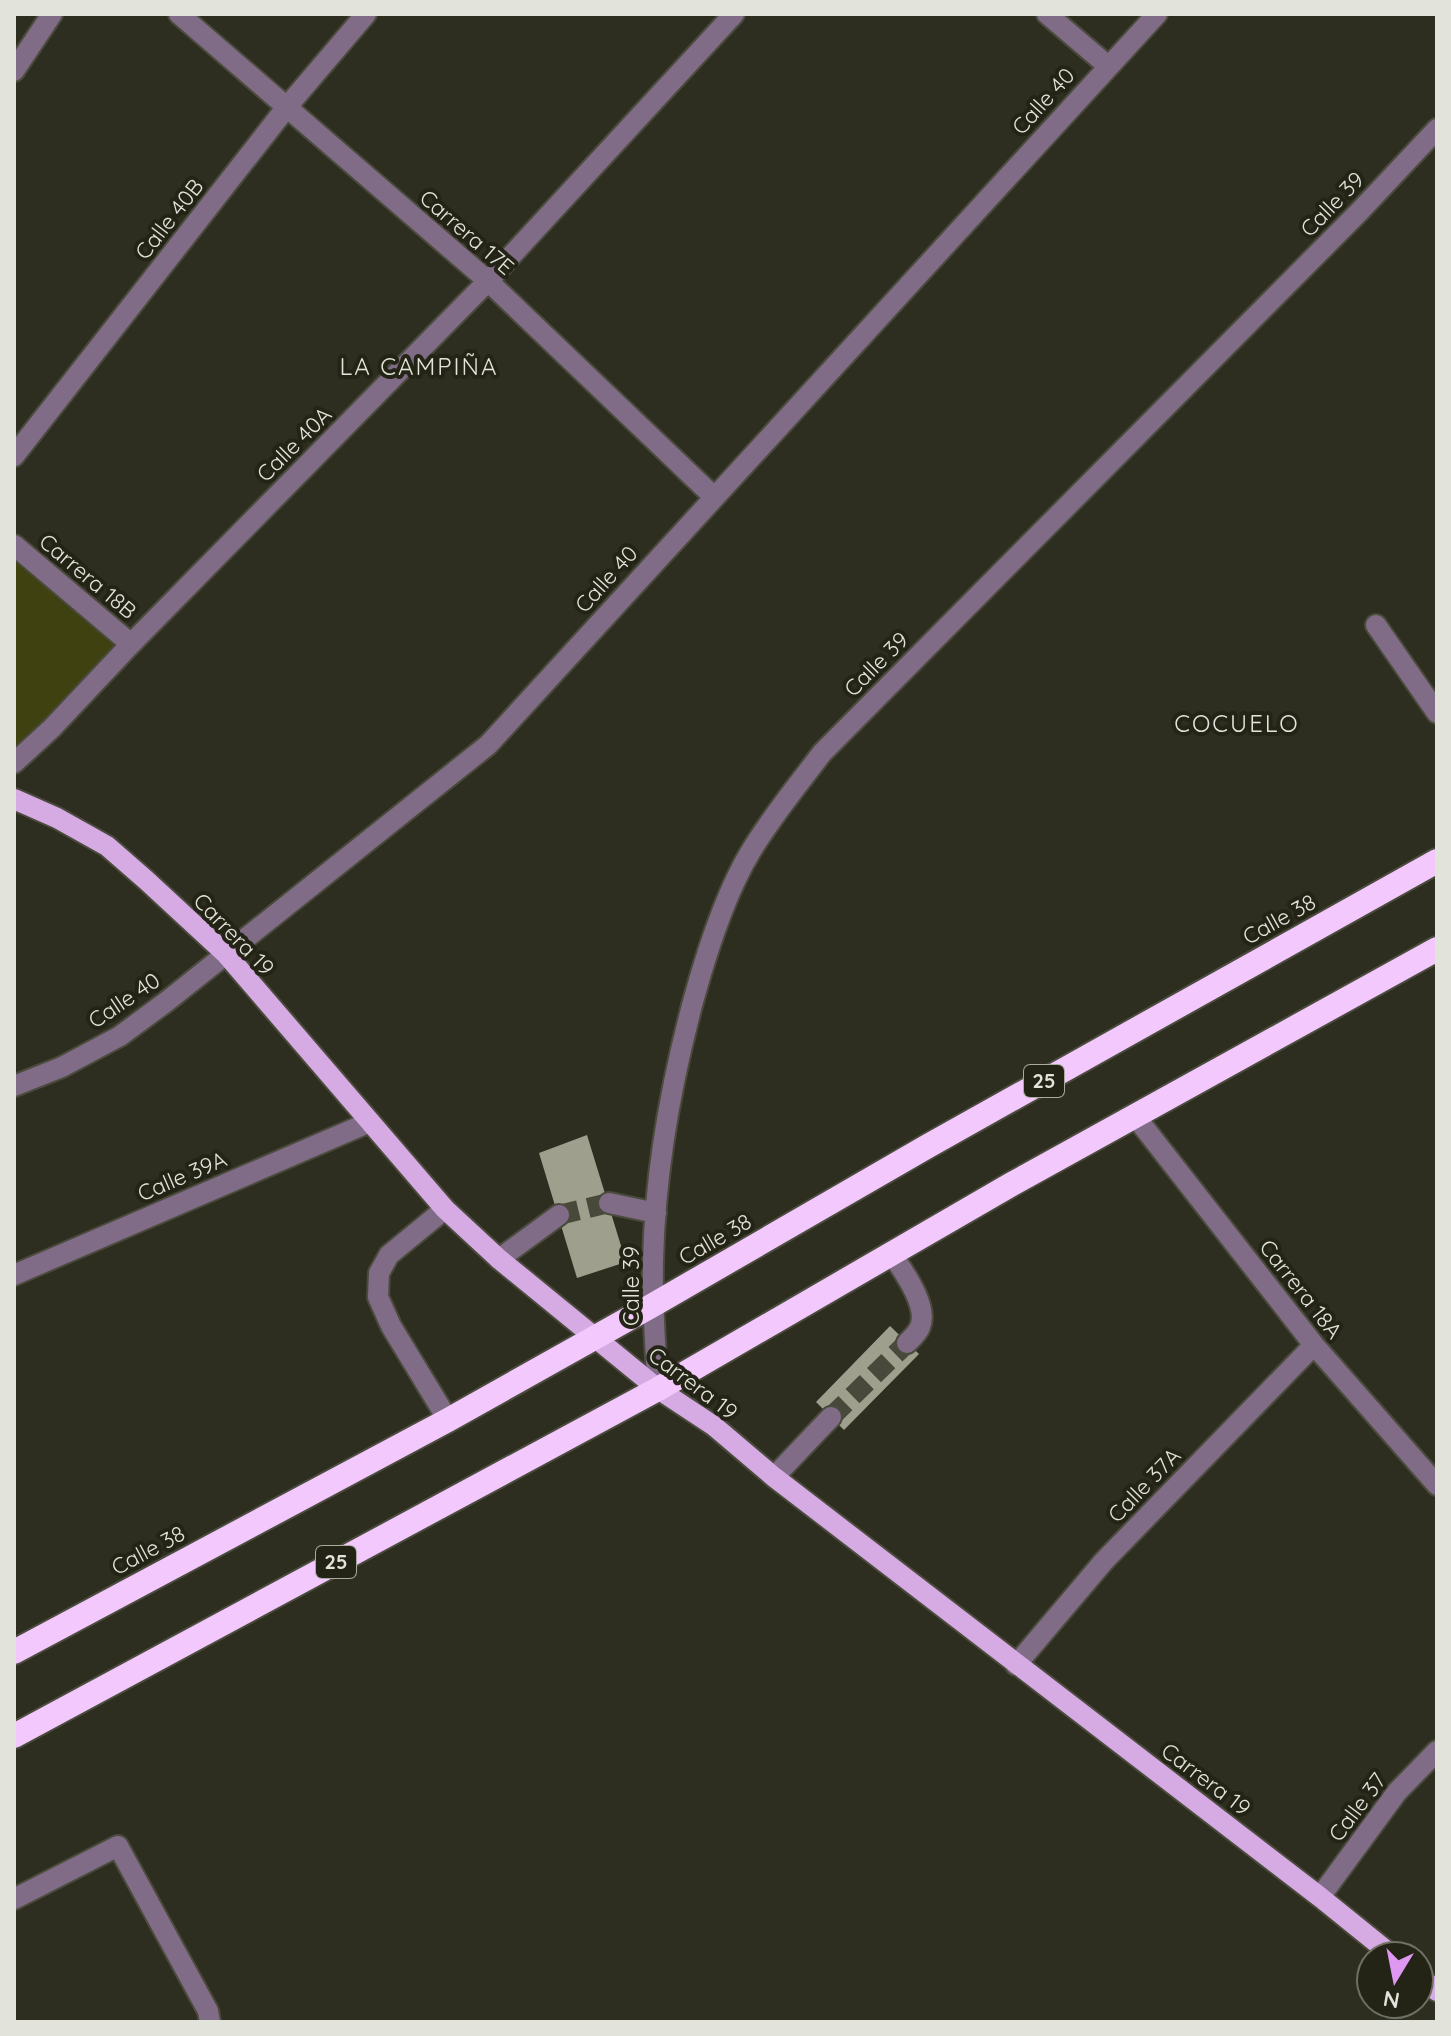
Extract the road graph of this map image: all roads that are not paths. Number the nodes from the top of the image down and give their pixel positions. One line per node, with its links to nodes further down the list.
1 (52, 14): 8 (street)
2 (179, 14): 9 (street, Carrera 17E)
3 (366, 14): 9 (street, Calle 40B)
4 (734, 14): 11 (street, Calle 40A)
5 (1047, 14): 7 (street)
6 (1157, 14): 7 (street, Calle 40)
7 (1108, 66): 13 (street, Calle 40)
8 (14, 71)
9 (286, 108): 11 (street, Carrera 17E); 12 (street, Calle 40B)
10 (1437, 129): 28 (street, Calle 39)
11 (488, 281): 13 (street, Carrera 17E); 16 (street, Calle 40A)
12 (14, 456)
13 (714, 497): 22 (street, Calle 40)
14 (14, 545): 16 (street, Carrera 18B)
15 (1376, 625): 17 (street)
16 (131, 644): 18 (street, Calle 40A)
17 (1437, 713)
18 (14, 763)
19 (14, 799): 22 (main road, Carrera 19)
20 (1437, 861): 33 (highway, Calle 38 / 25)
21 (1437, 949): 24 (highway, 25)
22 (226, 954): 23 (street, Calle 40); 25 (main road, Carrera 19)
23 (14, 1086)
24 (1135, 1116): 30 (highway, 25); 36 (street, Carrera 18A)
25 (370, 1122): 27 (main road, Carrera 19); 32 (street, Calle 39A)
26 (609, 1203): 28 (street)
27 (445, 1209): 31 (main road, Carrera 19); 39 (street)
28 (656, 1213): 33 (street, Calle 39)
29 (559, 1215): 31 (street)
30 (892, 1254): 35 (street); 37 (highway, 25)
31 (499, 1259): 34 (main road, Carrera 19)
32 (14, 1275)
33 (653, 1305): 34 (highway, Calle 38 / 25); 37 (street, Calle 39)
34 (595, 1337): 37 (main road, Carrera 19); 39 (highway, Calle 38 / 25)
35 (907, 1343)
36 (1314, 1345): 41 (street, Carrera 18A); 43 (street, Calle 37A)
37 (658, 1389): 40 (main road, Carrera 19); 44 (highway, 25)
38 (831, 1417): 40 (street)
39 (448, 1420): 42 (highway, Calle 38 / 25)
40 (774, 1477): 43 (main road, Carrera 19)
41 (1437, 1485)
42 (14, 1652)
43 (1016, 1665): 46 (main road, Carrera 19)
44 (14, 1736)
45 (1437, 1751): 46 (street, Calle 37)
46 (1320, 1897): 48 (main road, Carrera 19)
47 (14, 1899): 49 (street)
48 (1373, 1940)
49 (210, 2022)

